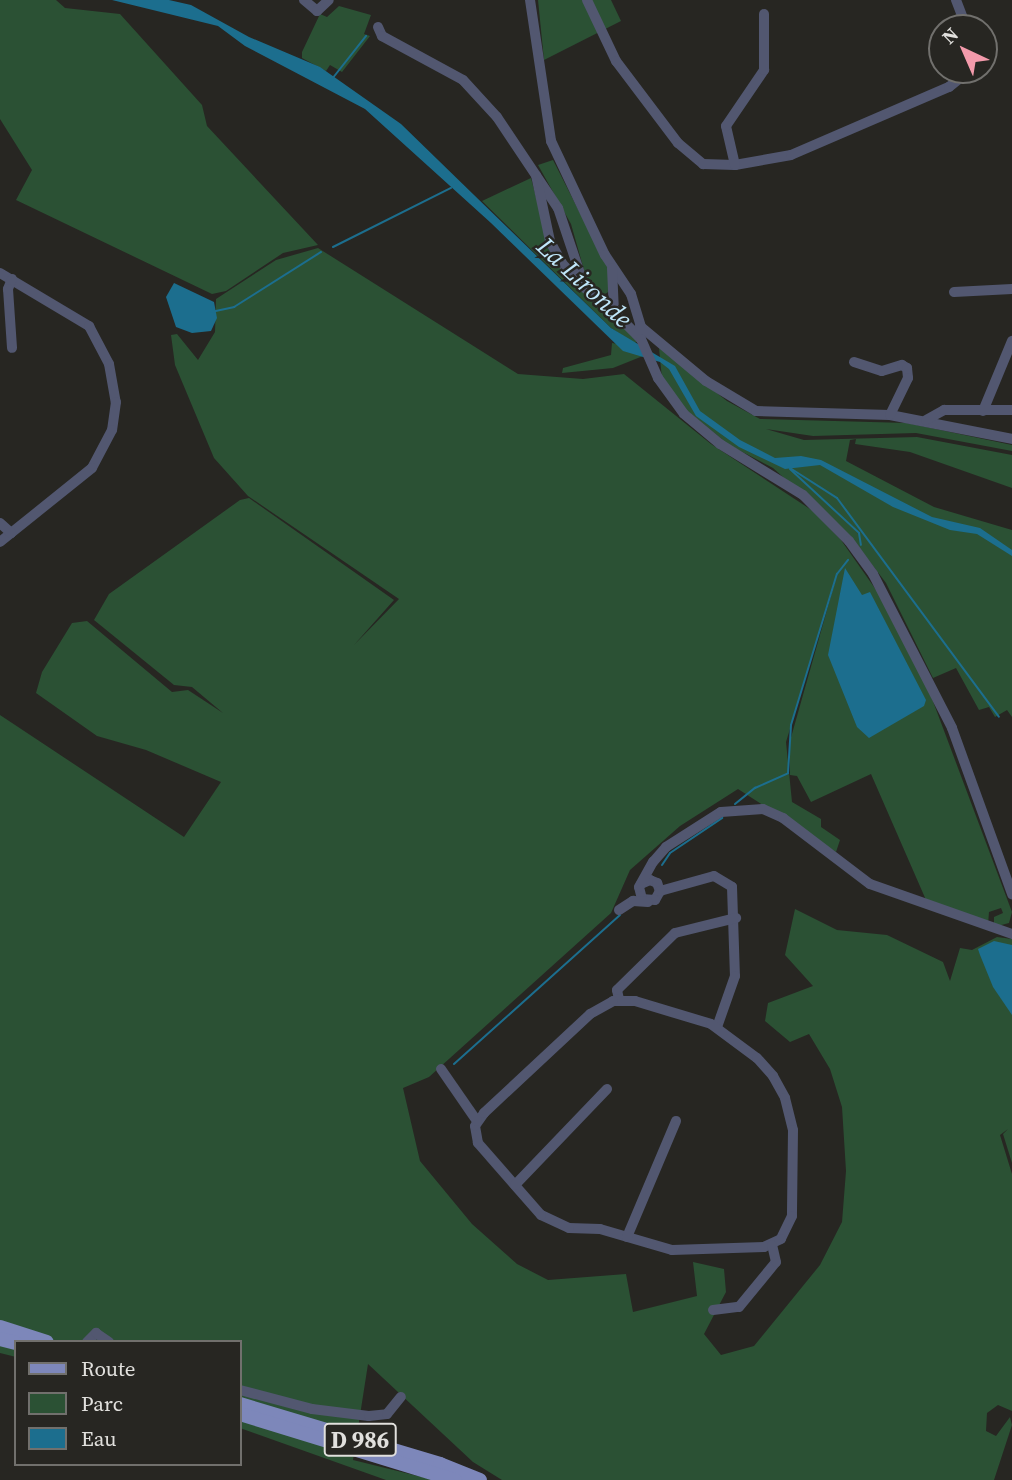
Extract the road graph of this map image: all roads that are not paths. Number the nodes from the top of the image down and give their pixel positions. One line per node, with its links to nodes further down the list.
1 (304, 0): 2 (street)
2 (329, 0)
3 (530, 0): 12 (street)
4 (587, 0): 10 (street)
5 (970, 0): 6 (street)
6 (957, 3)
7 (764, 14): 10 (street)
8 (377, 27): 11 (street)
9 (953, 84): 10 (street)
10 (735, 165)
11 (536, 175): 15 (street); 15 (street)
12 (612, 268): 17 (street); 19 (street)
13 (0, 273): 14 (street)
14 (12, 279): 26 (street); 36 (street)
15 (585, 288): 19 (street)
16 (1012, 289): 18 (street)
17 (629, 291): 19 (street); 20 (street)
18 (954, 292)
19 (608, 299): 21 (street)
20 (636, 310): 21 (street); 22 (street)
21 (623, 321): 22 (street)
22 (637, 328): 24 (street); 25 (street)
23 (1012, 341): 30 (street)
24 (664, 344): 25 (street); 31 (street)
25 (647, 345): 39 (street)
26 (12, 348)
27 (854, 362): 31 (street)
28 (961, 408): 30 (street); 32 (street); 33 (street)
29 (1012, 410): 30 (street)
30 (983, 411)
31 (891, 415): 32 (street)
32 (926, 420): 33 (street)
33 (954, 427): 34 (street)
34 (1012, 439)
35 (0, 523): 36 (street)
36 (11, 533): 37 (street)
37 (0, 542)
38 (657, 856): 41 (street); 42 (street); 47 (street)
39 (1004, 865): 40 (street); 43 (street)
40 (1012, 882)
41 (640, 886): 42 (street); 44 (street); 44 (street)
42 (659, 888): 44 (street); 45 (street)
43 (1012, 894)
44 (648, 902)
45 (736, 918): 49 (street); 50 (street)
46 (1012, 926): 47 (street)
47 (1000, 932): 48 (street)
48 (1012, 934)
49 (620, 999): 50 (street); 53 (street)
50 (717, 1027): 57 (street)
51 (441, 1069): 53 (street)
52 (607, 1088): 55 (street)
53 (477, 1121): 55 (street)
54 (677, 1121): 56 (street)
55 (515, 1185): 56 (street)
56 (626, 1237): 57 (street)
57 (772, 1245): 58 (street)
58 (713, 1310)
59 (0, 1327): 60 (main road)
60 (41, 1340)
61 (90, 1340): 62 (street)
62 (106, 1340)
63 (242, 1391): 64 (street)
64 (401, 1397)
65 (242, 1405): 68 (main road, D 986)
66 (242, 1415): 67 (main road, D 986)
67 (455, 1480)
68 (480, 1480)

